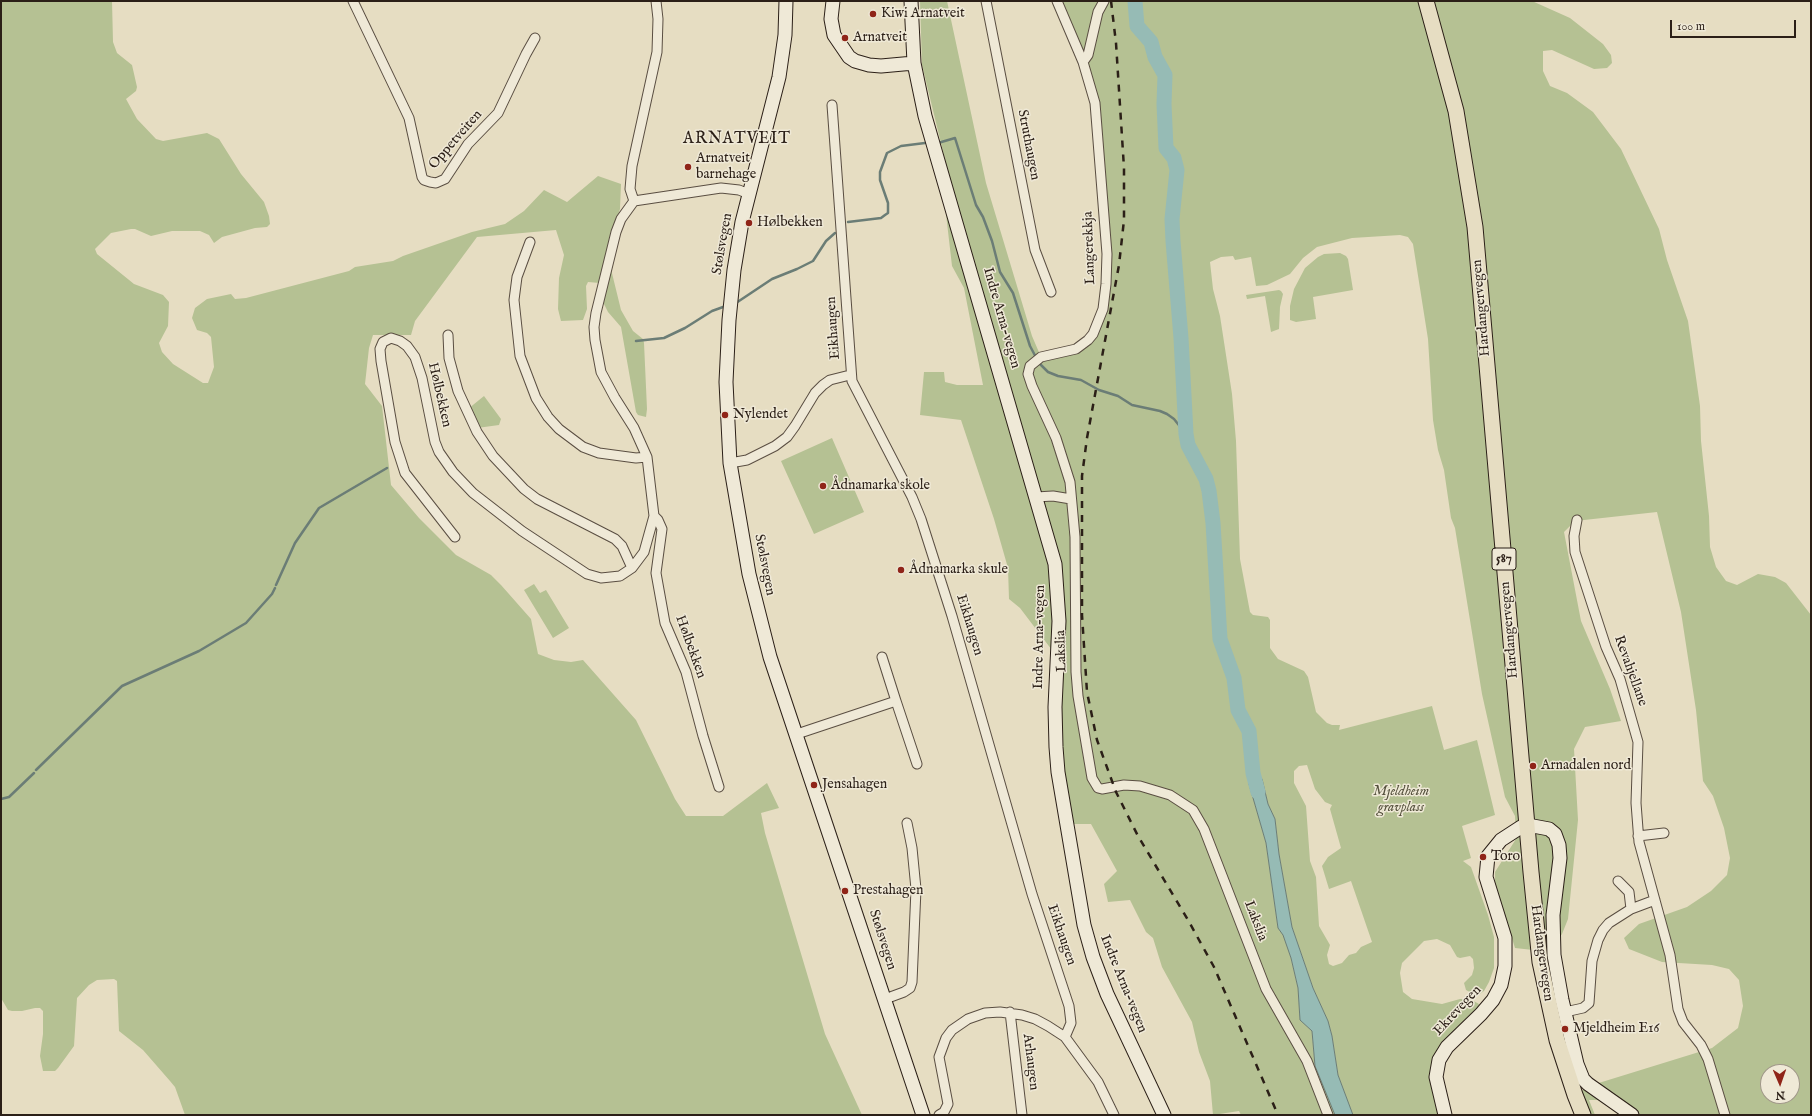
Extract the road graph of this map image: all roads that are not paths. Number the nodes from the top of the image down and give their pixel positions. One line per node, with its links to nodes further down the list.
1 (353, 1): 10 (street, Oppetveiten)
2 (656, 1): 15 (street)
3 (786, 1): 14 (main road, Stølsvegen)
4 (833, 1): 12 (main road)
5 (911, 1): 12 (main road, Indre Arna-vegen)
6 (986, 1): 17 (street, Struthaugen)
7 (1058, 1): 11 (street, Langerekkja)
8 (1104, 1): 11 (street)
9 (1426, 1): 50 (main road, Hardangervegen / 587)
10 (535, 38)
11 (1083, 62): 23 (street, Langerekkja)
12 (914, 63): 22 (main road, Indre Arna-vegen)
13 (832, 105): 19 (street, Eikhaugen)
14 (749, 194): 15 (street); 21 (main road, Stølsvegen)
15 (634, 201): 20 (street, Hølbekken)
16 (530, 242): 20 (street)
17 (1051, 292)
18 (448, 335): 27 (street, Hølbekken)
19 (850, 375): 21 (street); 42 (street, Eikhaugen)
20 (647, 457): 24 (street, Hølbekken)
21 (730, 462): 30 (main road, Stølsvegen)
22 (1036, 497): 23 (street); 43 (main road, Indre Arna-vegen)
23 (1071, 499): 48 (street, Lakslia)
24 (654, 516): 27 (street, Hølbekken); 32 (street, Hølbekken)
25 (1577, 520): 35 (street, Revahjellane)
26 (455, 537): 27 (street, Hølbekken)
27 (632, 568)
28 (882, 658): 29 (street)
29 (896, 701): 30 (street); 31 (street)
30 (797, 734): 39 (main road, Stølsvegen)
31 (917, 764)
32 (719, 787)
33 (907, 824): 39 (street)
34 (1664, 833): 35 (street)
35 (1638, 836): 37 (street, Revahjellane)
36 (1618, 881): 38 (street)
37 (1654, 900): 38 (street); 52 (street, Revahjellane)
38 (1631, 909): 41 (street)
39 (885, 999): 44 (main road, Stølsvegen)
40 (1010, 1012): 42 (street); 45 (street); 46 (street, Arhaugen)
41 (1565, 1012): 49 (main road, Ekrevegen); 51 (main road)
42 (1065, 1037): 47 (street)
43 (1162, 1114)
44 (923, 1115)
45 (938, 1115)
46 (1022, 1115)
47 (1114, 1115)
48 (1328, 1115)
49 (1446, 1115)
50 (1583, 1115)
51 (1632, 1115)
52 (1725, 1115)

